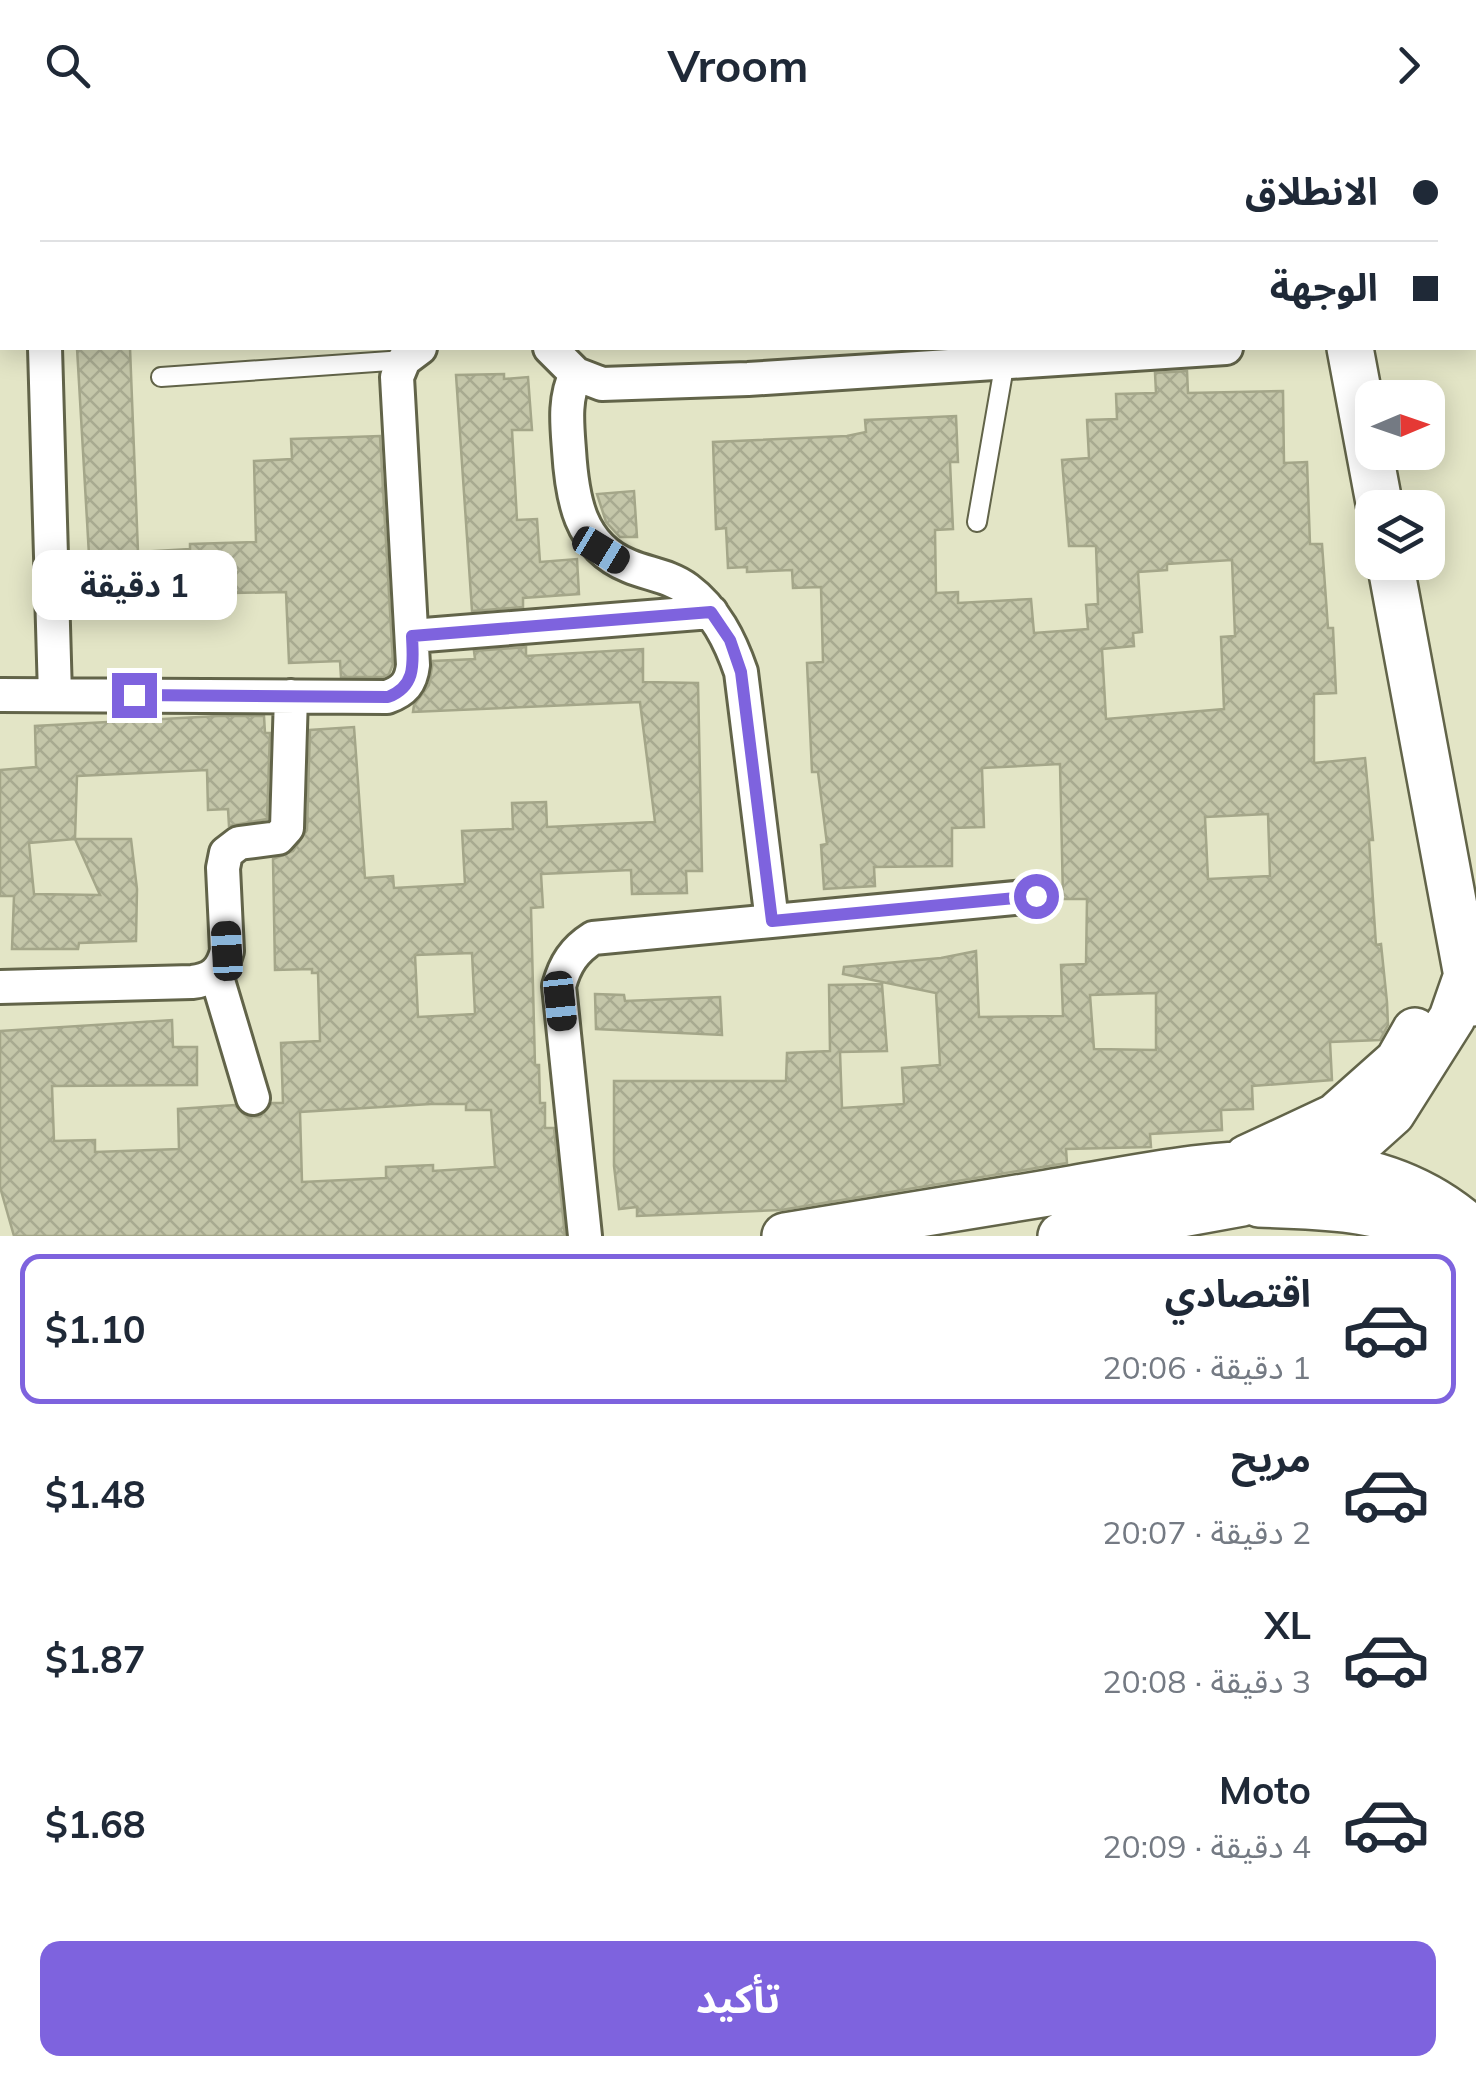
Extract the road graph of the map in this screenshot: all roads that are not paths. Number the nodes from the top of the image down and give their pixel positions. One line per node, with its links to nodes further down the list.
1 (45, 350): 16 (street)
2 (552, 350): 8 (street)
3 (1194, 350): 7 (street)
4 (1350, 350): 10 (street)
5 (408, 352): 9 (lane); 14 (street)
6 (861, 359): 7 (street); 8 (street)
7 (1004, 362): 11 (lane)
8 (576, 374): 13 (street)
9 (161, 377)
10 (1377, 490)
11 (977, 522)
12 (1393, 580): 20 (street)
13 (711, 612): 14 (street); 19 (street)
14 (412, 636): 17 (street)
15 (0, 695): 16 (street)
16 (55, 695): 17 (street)
17 (290, 696): 21 (street)
18 (1036, 896): 19 (street)
19 (772, 921): 29 (street)
20 (1458, 928): 22 (street); 27 (street)
21 (216, 974): 23 (street); 25 (street)
22 (1467, 975): 24 (street); 26 (street)
23 (0, 987)
24 (1476, 1022)
25 (253, 1098)
26 (1333, 1166): 27 (street); 28 (street)
27 (1240, 1183): 30 (street); 31 (street); 32 (street)
28 (1476, 1232)
29 (586, 1236)
30 (785, 1236)
31 (1061, 1236)
32 (1432, 1236)

